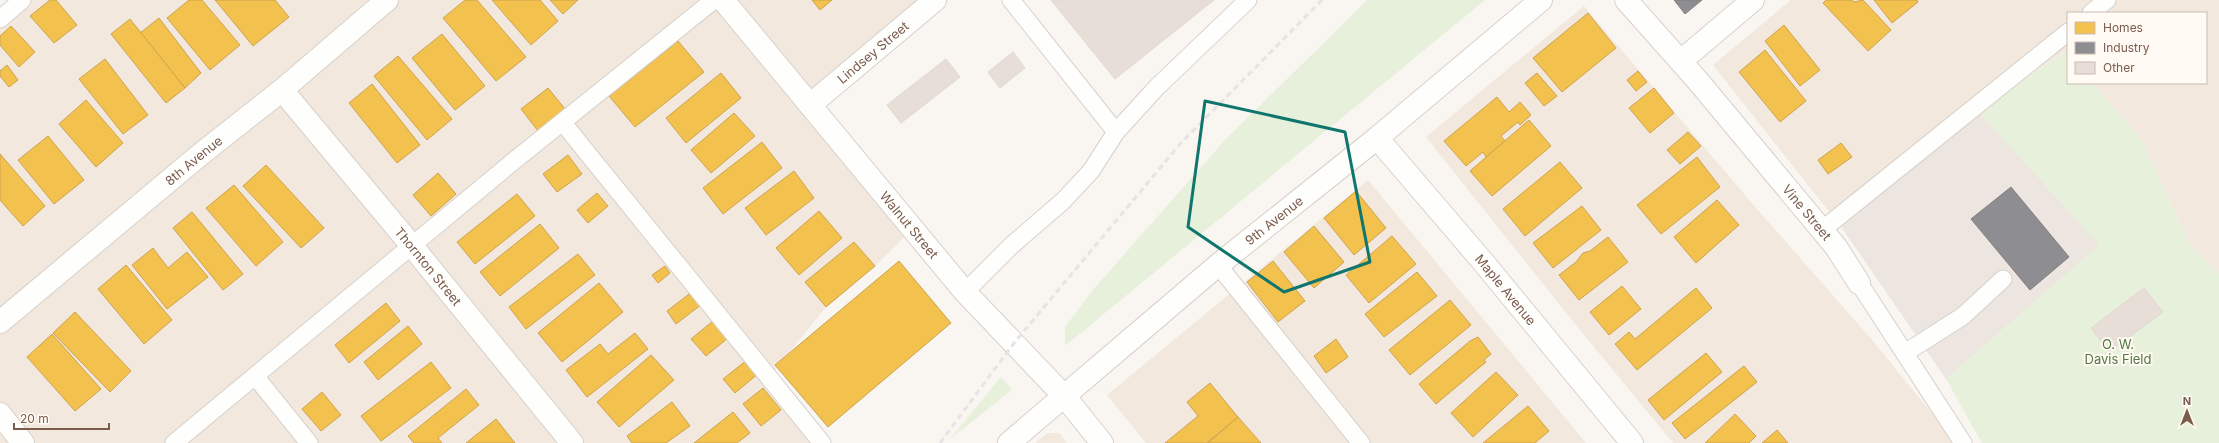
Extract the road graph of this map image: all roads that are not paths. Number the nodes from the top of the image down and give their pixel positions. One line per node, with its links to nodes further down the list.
1 (22, 0): 13 (lane)
2 (386, 0): 16 (street, 8th Avenue)
3 (714, 0): 18 (lane)
4 (723, 0): 17 (street, Walnut Street)
5 (935, 0): 17 (street, Lindsey Street)
6 (1011, 0): 19 (lane)
7 (1248, 0): 19 (lane)
8 (1541, 0): 20 (street, 9th Avenue)
9 (1626, 0): 15 (street, Vine Street)
10 (2107, 0): 12 (lane)
11 (1751, 1): 15 (street)
12 (2092, 12)
13 (0, 19)
14 (2067, 33): 21 (lane)
15 (1681, 61): 21 (street, Vine Street)
16 (282, 90): 22 (street, Thornton Street); 27 (street, 8th Avenue)
17 (810, 105): 26 (street, Walnut Street)
18 (563, 123): 22 (lane); 36 (lane)
19 (1116, 132): 26 (lane)
20 (1377, 138): 23 (street, 9th Avenue); 40 (street, Maple Avenue)
21 (1822, 230): 25 (street, Vine Street)
22 (412, 246): 29 (lane); 35 (street, Thornton Street)
23 (1218, 265): 30 (street, 9th Avenue); 39 (lane)
24 (2003, 279): 28 (lane)
25 (1859, 283): 28 (lane, Vine Street)
26 (965, 292): 30 (street, Walnut Street)
27 (0, 322)
28 (1905, 353): 41 (lane, Vine Street)
29 (255, 376): 33 (lane); 34 (lane)
30 (1065, 397): 37 (street, 9th Avenue); 38 (street, Walnut Street)
31 (0, 414): 32 (street)
32 (23, 443)
33 (174, 443)
34 (309, 443)
35 (572, 443)
36 (822, 443)
37 (1009, 443)
38 (1102, 443)
39 (1361, 443)
40 (1632, 443)
41 (1963, 443)

